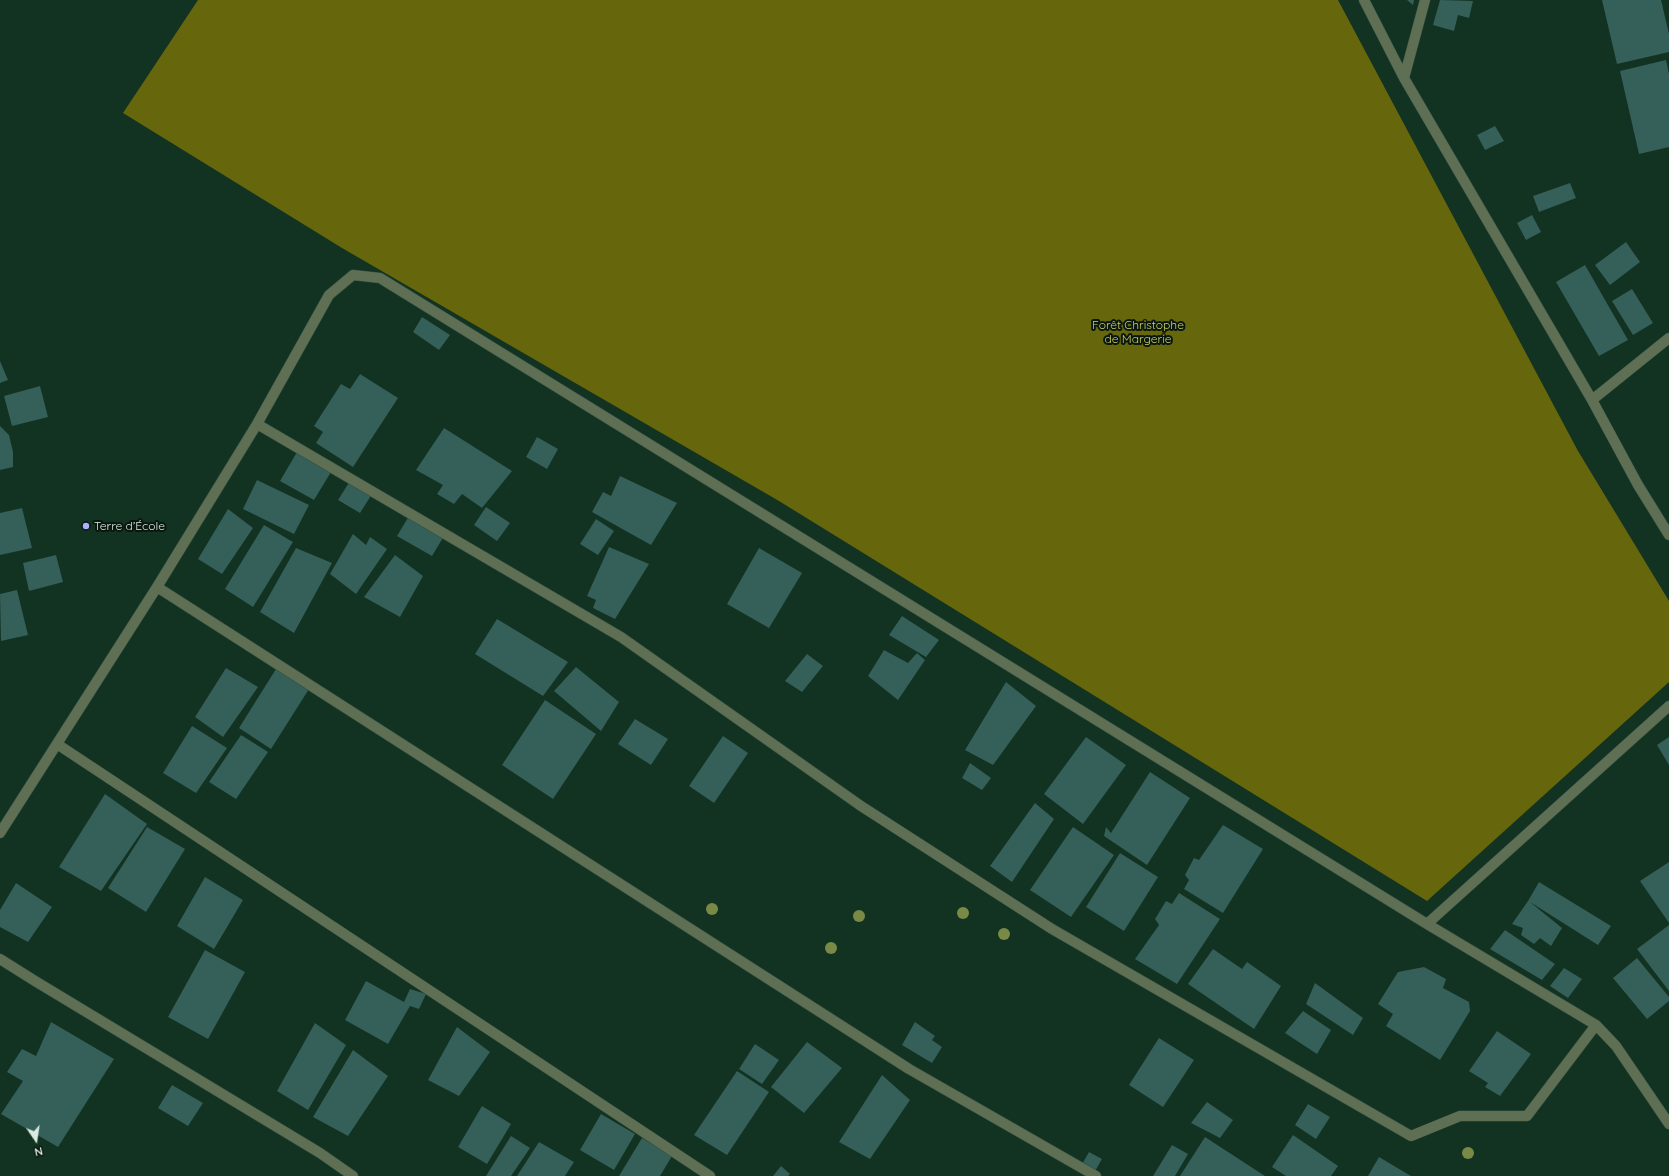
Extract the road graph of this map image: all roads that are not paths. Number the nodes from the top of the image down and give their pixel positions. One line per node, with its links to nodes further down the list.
1 (1364, 0): 3 (street)
2 (1425, 0): 3 (street)
3 (1404, 78): 5 (street)
4 (1669, 338): 5 (street)
5 (1592, 400): 7 (street)
6 (257, 424): 8 (street); 12 (street); 14 (street)
7 (1669, 535)
8 (157, 587): 10 (street); 18 (street)
9 (1669, 706): 12 (street)
10 (57, 744): 11 (street); 17 (street)
11 (0, 833)
12 (1427, 924): 14 (street)
13 (0, 958): 16 (street)
14 (1596, 1025): 15 (street)
15 (1669, 1124)
16 (353, 1176)
17 (710, 1176)
18 (1096, 1176)

